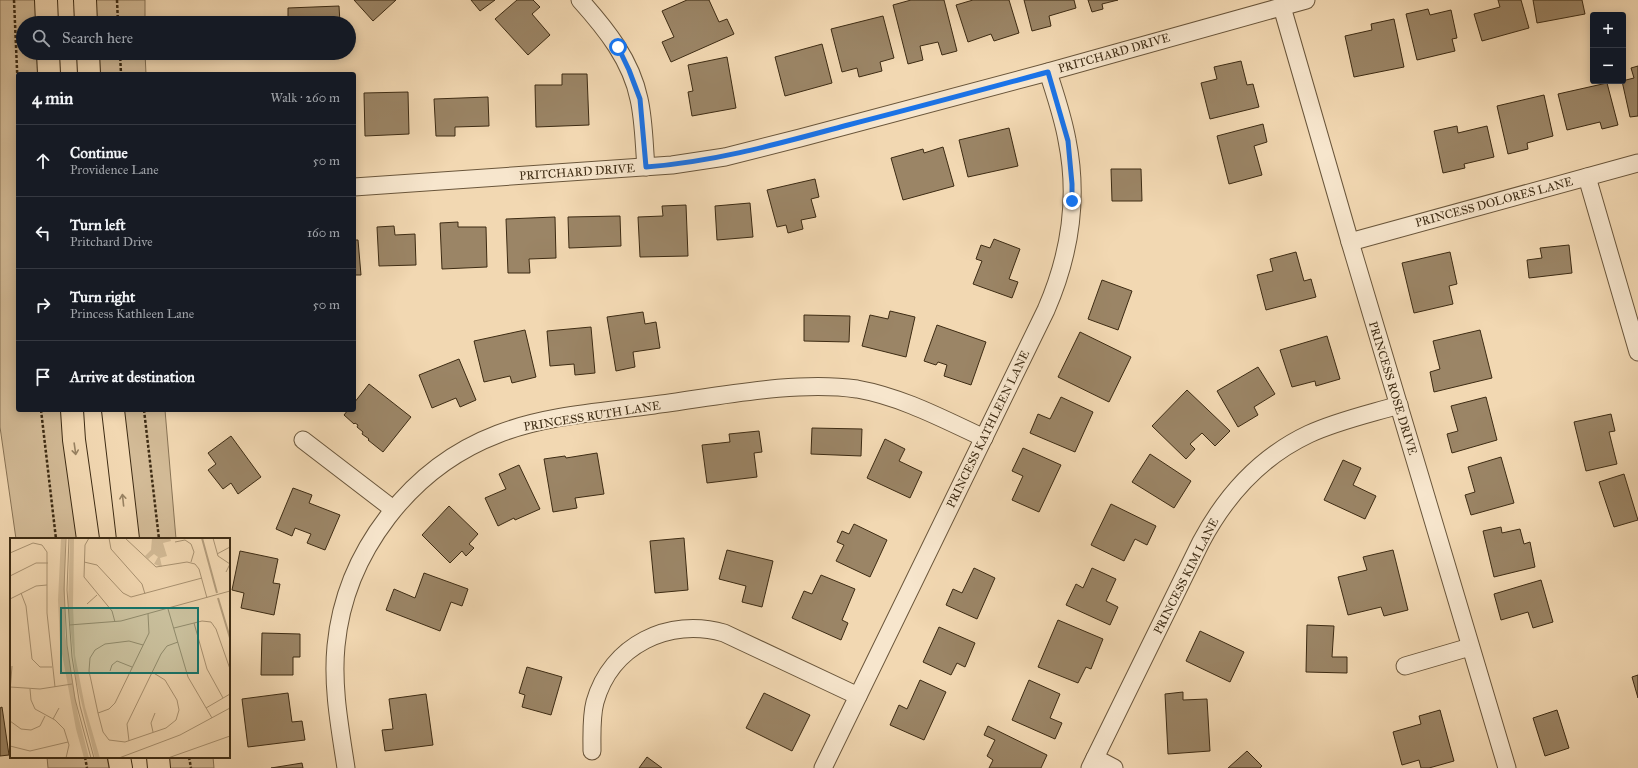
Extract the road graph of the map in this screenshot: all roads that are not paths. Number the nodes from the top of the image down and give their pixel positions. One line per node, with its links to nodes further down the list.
1 (46, 0): 6 (main road)
2 (85, 0): 7 (main road)
3 (580, 0): 14 (street)
4 (1306, 0): 5 (street, PRITCHARD DRIVE)
5 (1282, 7): 12 (street, PRITCHARD DRIVE); 17 (street, PRINCESS ROSE DRIVE)
6 (47, 16)
7 (86, 16)
8 (48, 60): 10 (main road)
9 (88, 60): 11 (main road)
10 (49, 72)
11 (89, 72)
12 (1048, 72): 14 (street, PRITCHARD DRIVE); 22 (street, PRINCESS KATHLEEN LANE)
13 (1638, 163): 15 (street, PRINCESS DOLORES LANE)
14 (646, 167): 16 (street, PRITCHARD DRIVE)
15 (1586, 177): 17 (street, PRINCESS DOLORES LANE); 18 (street)
16 (356, 187)
17 (1350, 242): 19 (street, PRINCESS ROSE DRIVE)
18 (1638, 352)
19 (1398, 405): 27 (street, PRINCESS ROSE DRIVE); 33 (street, PRINCESS KIM LANE)
20 (72, 412): 25 (main road, one-way to 25)
21 (113, 412): 26 (main road, one-way to 21)
22 (984, 438): 24 (street, PRINCESS RUTH LANE); 29 (street, PRINCESS KATHLEEN LANE)
23 (303, 440): 24 (street)
24 (393, 509): 36 (street, PRINCESS RUTH LANE)
25 (88, 538)
26 (128, 538)
27 (1470, 647): 28 (street); 39 (street, PRINCESS ROSE DRIVE)
28 (1405, 666)
29 (858, 696): 30 (street); 37 (street, PRINCESS KATHLEEN LANE)
30 (592, 751)
31 (119, 758): 34 (main road)
32 (158, 758): 35 (main road)
33 (1093, 763): 38 (street)
34 (121, 768)
35 (159, 768)
36 (346, 768)
37 (823, 768)
38 (1114, 768)
39 (1507, 768)

